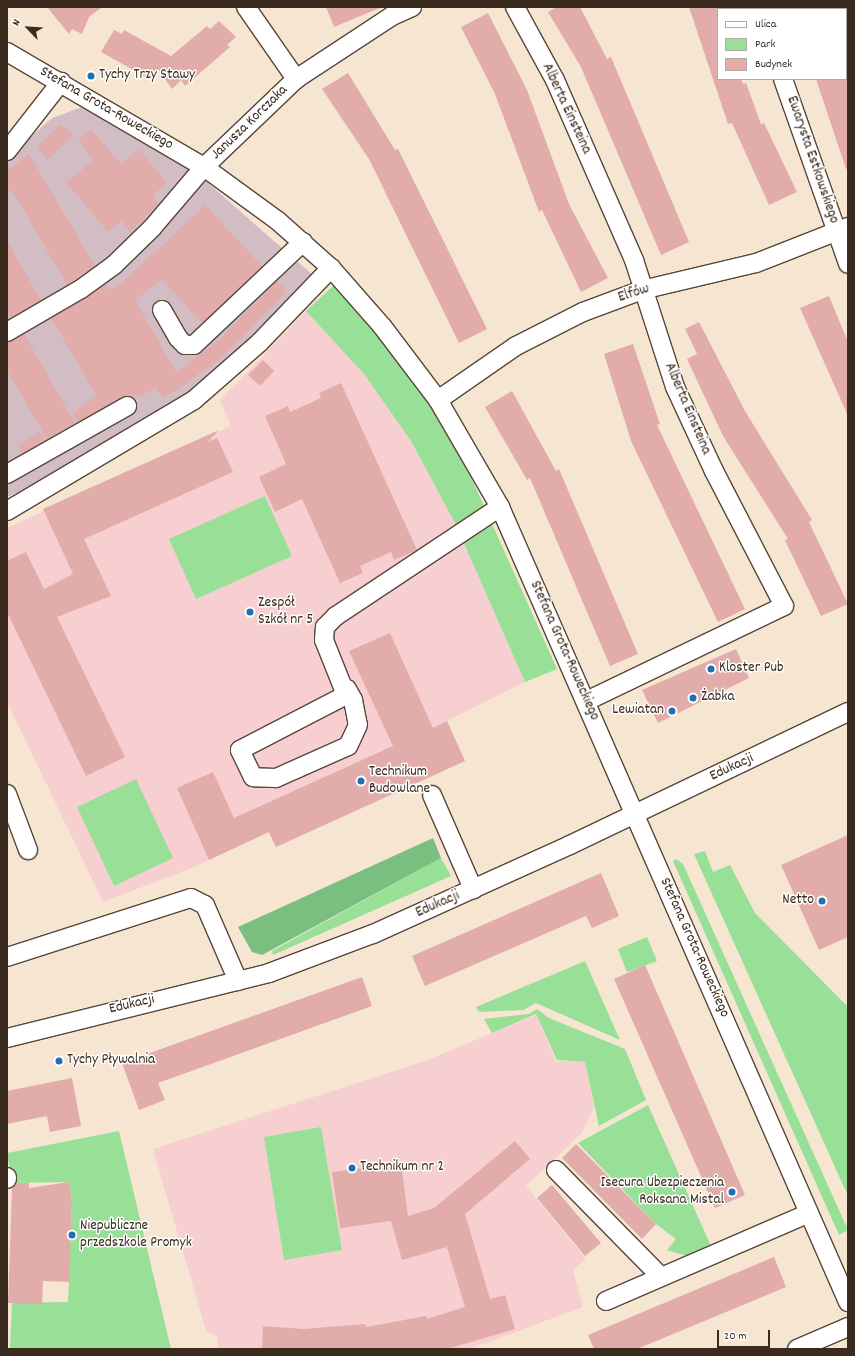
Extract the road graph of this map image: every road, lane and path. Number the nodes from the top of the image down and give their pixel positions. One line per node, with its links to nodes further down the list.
1 (246, 7): 6 (street, Janusza Korczaka)
2 (412, 7): 4 (street, Janusza Korczaka)
3 (515, 7): 15 (street, Alberta Einsteina)
4 (389, 11): 6 (street, Janusza Korczaka)
5 (7, 52): 8 (street, Stefana Grota-Roweckiego)
6 (296, 79): 10 (street, Janusza Korczaka)
7 (783, 80): 11 (street, Ewarysta Estkowskiego)
8 (60, 82): 9 (street); 10 (street, Stefana Grota-Roweckiego)
9 (7, 151)
10 (204, 167): 12 (street, Stefana Grota-Roweckiego); 17 (street)
11 (842, 230): 13 (street, Ewarysta Estkowskiego); 15 (street, Elfów)
12 (303, 242): 14 (street, Stefana Grota-Roweckiego); 16 (street)
13 (848, 264)
14 (331, 268): 18 (street, Stefana Grota-Roweckiego); 22 (street)
15 (642, 290): 18 (street, Elfów); 24 (street, Alberta Einsteina)
16 (162, 310)
17 (7, 332)
18 (438, 400): 21 (street, Stefana Grota-Roweckiego)
19 (126, 406): 20 (street)
20 (7, 474)
21 (500, 506): 23 (street); 24 (street, Stefana Grota-Roweckiego)
22 (7, 511)
23 (347, 689): 23 (street)
24 (587, 701): 28 (street, Stefana Grota-Roweckiego)
25 (848, 712): 28 (street, Edukacji)
26 (7, 794): 29 (street)
27 (432, 795): 30 (street)
28 (635, 813): 30 (street, Edukacji); 35 (street, Stefana Grota-Roweckiego)
29 (28, 850)
30 (474, 889): 32 (street, Edukacji)
31 (7, 957): 32 (street)
32 (238, 981): 33 (street, Edukacji)
33 (7, 1038)
34 (556, 1170): 36 (street)
35 (809, 1213): 36 (street); 38 (street, Stefana Grota-Roweckiego)
36 (660, 1276): 37 (street)
37 (606, 1301)
38 (848, 1302)
39 (848, 1327): 40 (street)
40 (797, 1349)

